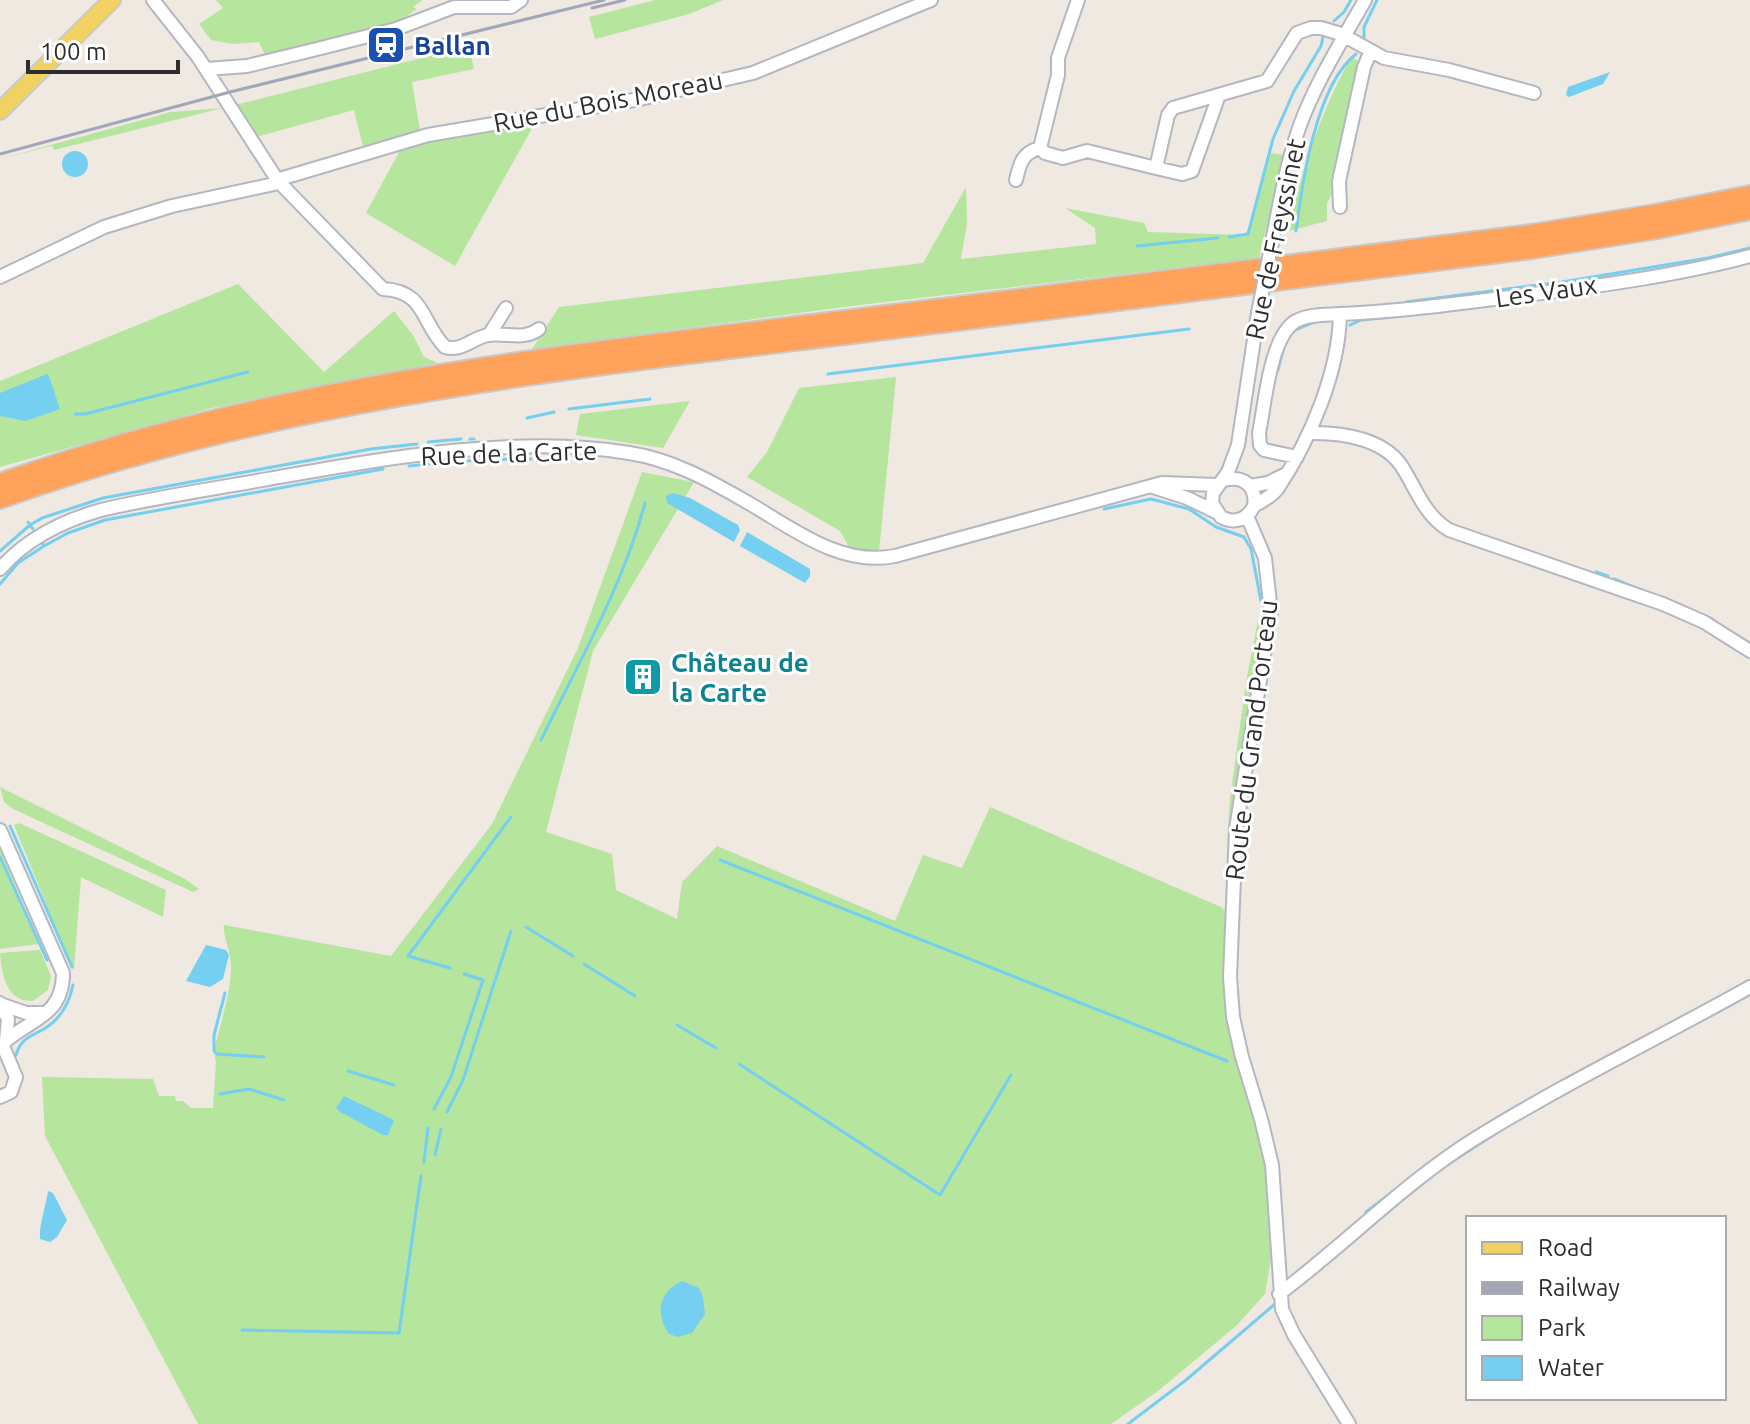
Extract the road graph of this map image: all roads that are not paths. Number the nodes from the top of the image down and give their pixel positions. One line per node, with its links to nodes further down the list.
1 (112, 0): 14 (main road)
2 (153, 0): 11 (street)
3 (521, 0): 7 (street)
4 (931, 0): 18 (street, Rue du Bois Moreau)
5 (1078, 0): 15 (street)
6 (1365, 0): 9 (street, Rue de Freyssinet)
7 (495, 3): 8 (street)
8 (458, 4): 11 (street)
9 (1345, 36): 10 (street); 13 (street); 29 (street, Rue de Freyssinet, bridge)
10 (1370, 53): 12 (street); 20 (street)
11 (206, 69): 18 (street)
12 (1534, 93)
13 (1219, 95): 16 (street); 16 (street)
14 (0, 111)
15 (1040, 148): 16 (street); 17 (street)
16 (1156, 168)
17 (1016, 180)
18 (278, 181): 23 (street, Rue du Bois Moreau); 27 (street)
19 (1750, 195): 33 (highway)
20 (1340, 207)
21 (1750, 210): 32 (highway)
22 (1750, 256): 25 (street, Les Vaux)
23 (0, 277)
24 (506, 308): 27 (street)
25 (1340, 314): 28 (street); 30 (street, Les Vaux)
26 (533, 329): 27 (street)
27 (489, 335)
28 (1309, 433): 30 (street); 42 (street)
29 (1238, 445): 34 (street); 35 (street)
30 (1297, 457): 31 (street)
31 (1284, 475): 35 (street); 39 (street)
32 (60, 478): 37 (highway); 38 (highway)
33 (5, 480)
34 (1220, 483): 35 (street); 36 (street, Rue de la Carte); 40 (street)
35 (1248, 484): 39 (street)
36 (1150, 486): 40 (street); 41 (street, Rue de la Carte)
37 (0, 499)
38 (0, 509)
39 (1250, 511): 40 (street); 50 (street, Route du Grand Porteau)
40 (1216, 512)
41 (0, 569)
42 (1750, 651)
43 (0, 830): 46 (street)
44 (1750, 987): 50 (street)
45 (1, 1004): 46 (street); 47 (street)
46 (45, 1013): 47 (street)
47 (3, 1046): 48 (street)
48 (4, 1062): 49 (street)
49 (5, 1094)
50 (1279, 1294): 51 (street, Route du Grand Porteau)
51 (1349, 1424)

